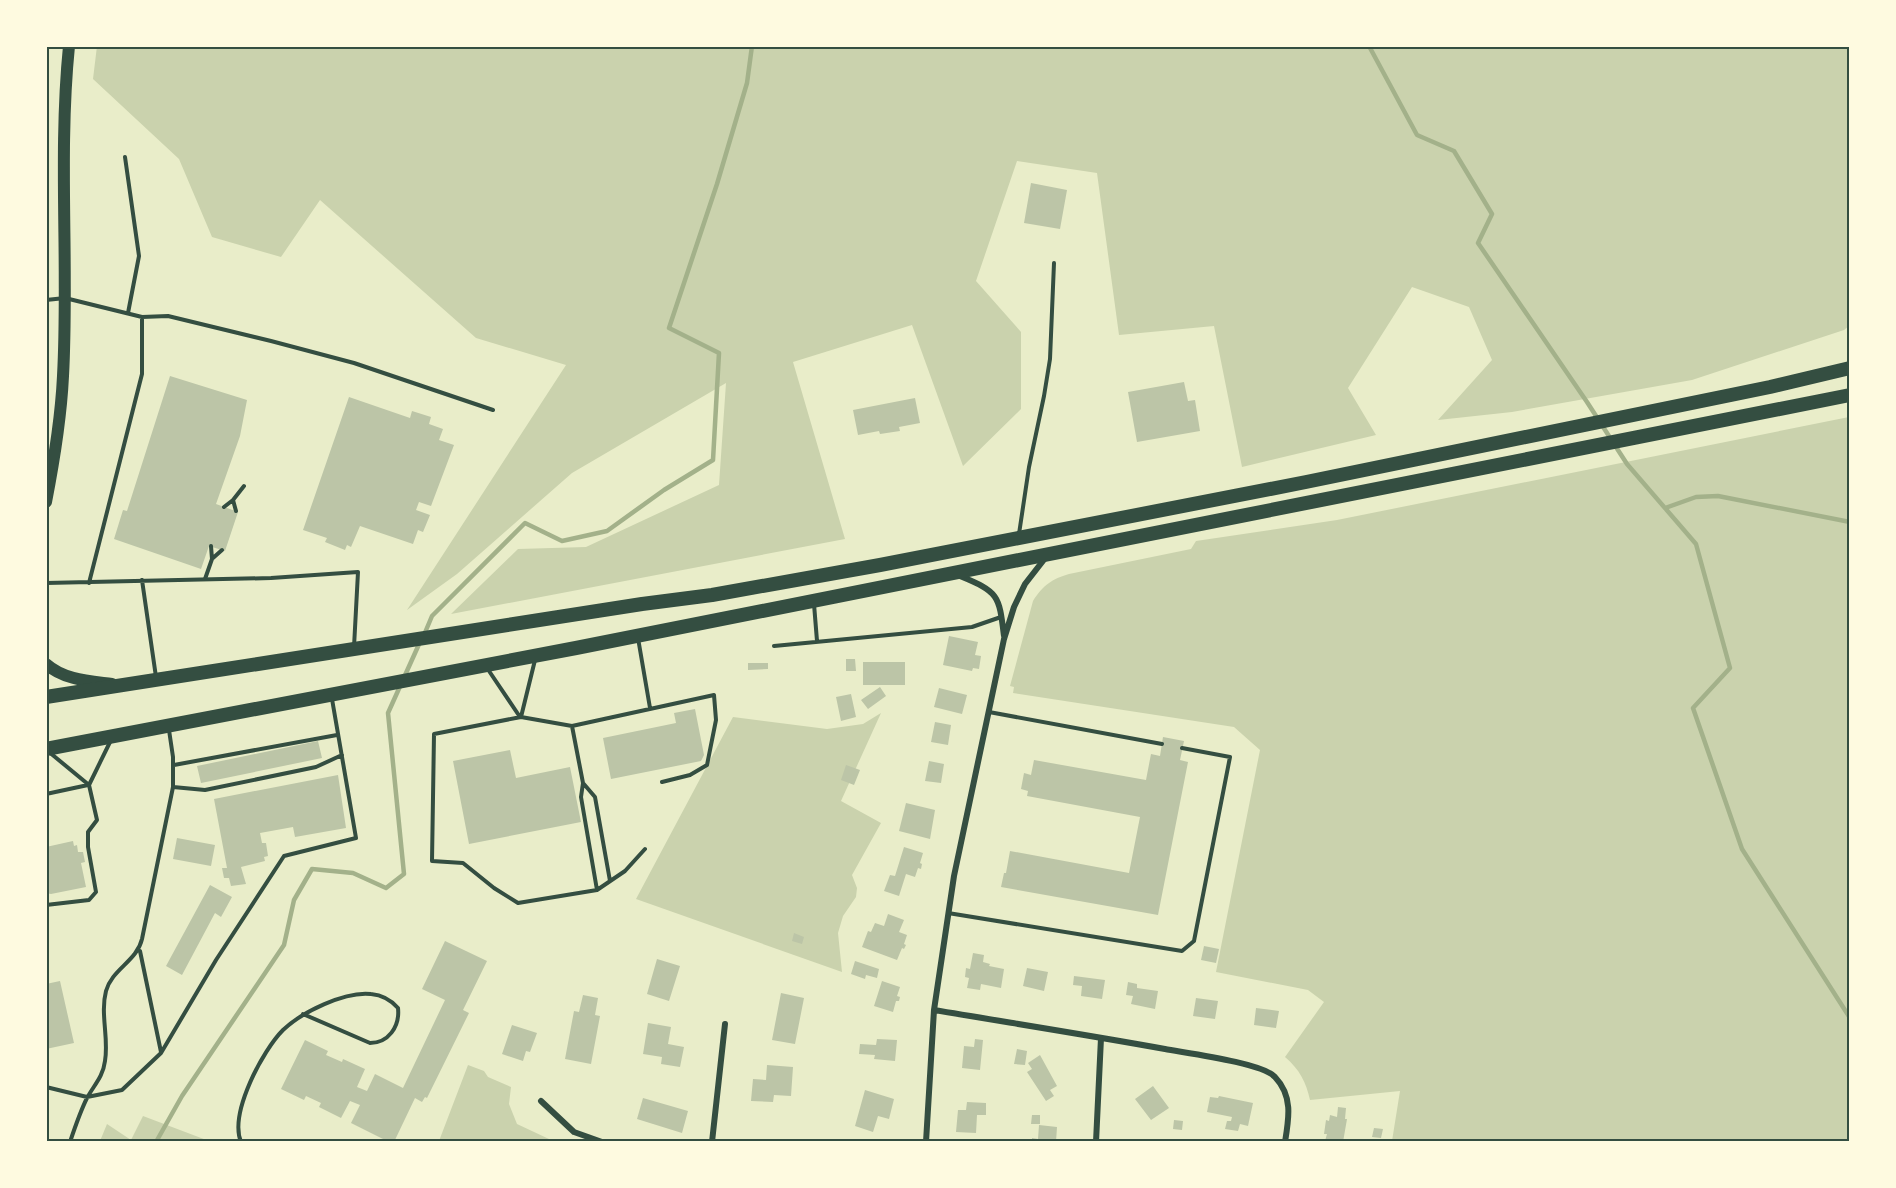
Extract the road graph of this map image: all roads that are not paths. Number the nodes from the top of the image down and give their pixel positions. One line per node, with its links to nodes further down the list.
1 (69, 46): 4 (main road)
2 (125, 157): 6 (lane)
3 (1054, 263): 16 (lane)
4 (65, 298): 5 (lane); 6 (lane); 13 (main road)
5 (46, 300)
6 (128, 312): 7 (lane)
7 (142, 316): 10 (lane); 25 (lane)
8 (1850, 368): 16 (main road)
9 (1850, 395): 19 (main road)
10 (493, 410)
11 (244, 486): 12 (lane)
12 (233, 500): 14 (lane); 15 (lane)
13 (46, 502)
14 (224, 507)
15 (236, 512)
16 (1019, 537): 32 (main road)
17 (211, 546): 20 (lane)
18 (222, 550): 20 (lane)
19 (1049, 554): 21 (main road); 29 (street)
20 (212, 559): 22 (lane)
21 (953, 573): 26 (main road); 27 (street)
22 (205, 579): 23 (lane); 32 (lane)
23 (142, 580): 25 (lane); 36 (lane)
24 (46, 583): 25 (lane)
25 (89, 583)
26 (814, 600): 28 (main road); 30 (lane)
27 (1002, 617): 29 (street); 30 (lane)
28 (638, 636): 33 (main road); 40 (lane)
29 (1004, 639): 41 (street)
30 (817, 641): 31 (lane)
31 (774, 646)
32 (354, 649): 36 (main road)
33 (536, 656): 35 (main road); 42 (lane)
34 (46, 664): 37 (main road)
35 (485, 665): 38 (main road); 42 (lane)
36 (156, 680): 37 (main road)
37 (122, 686): 39 (main road)
38 (331, 695): 43 (main road); 45 (lane)
39 (46, 697)
40 (650, 708): 44 (lane); 52 (lane)
41 (988, 712): 47 (lane); 61 (street)
42 (521, 717): 44 (lane); 59 (lane)
43 (168, 726): 46 (main road); 51 (lane)
44 (572, 726): 53 (lane)
45 (337, 735): 50 (lane); 51 (lane)
46 (113, 736): 49 (main road); 54 (lane)
47 (1162, 744)
48 (1182, 748): 61 (lane)
49 (46, 749): 54 (lane)
50 (342, 756): 55 (lane); 67 (lane)
51 (174, 765): 55 (lane)
52 (662, 782)
53 (583, 783): 58 (lane); 59 (lane)
54 (88, 785): 56 (lane); 60 (lane)
55 (173, 787): 62 (lane)
56 (46, 794)
57 (645, 849): 58 (lane)
58 (610, 881): 59 (lane)
59 (597, 890)
60 (46, 906)
61 (948, 913): 63 (street)
62 (140, 950): 67 (lane); 69 (lane)
63 (934, 1010): 66 (street); 75 (street)
64 (303, 1014): 64 (lane); 72 (lane)
65 (725, 1024): 74 (street)
66 (1101, 1038): 76 (street); 77 (street)
67 (161, 1053): 69 (lane)
68 (46, 1087): 69 (lane)
69 (87, 1097): 71 (lane)
70 (541, 1101): 73 (street)
71 (70, 1142)
72 (241, 1142)
73 (603, 1142)
74 (712, 1142)
75 (926, 1142)
76 (1096, 1142)
77 (1285, 1142)

